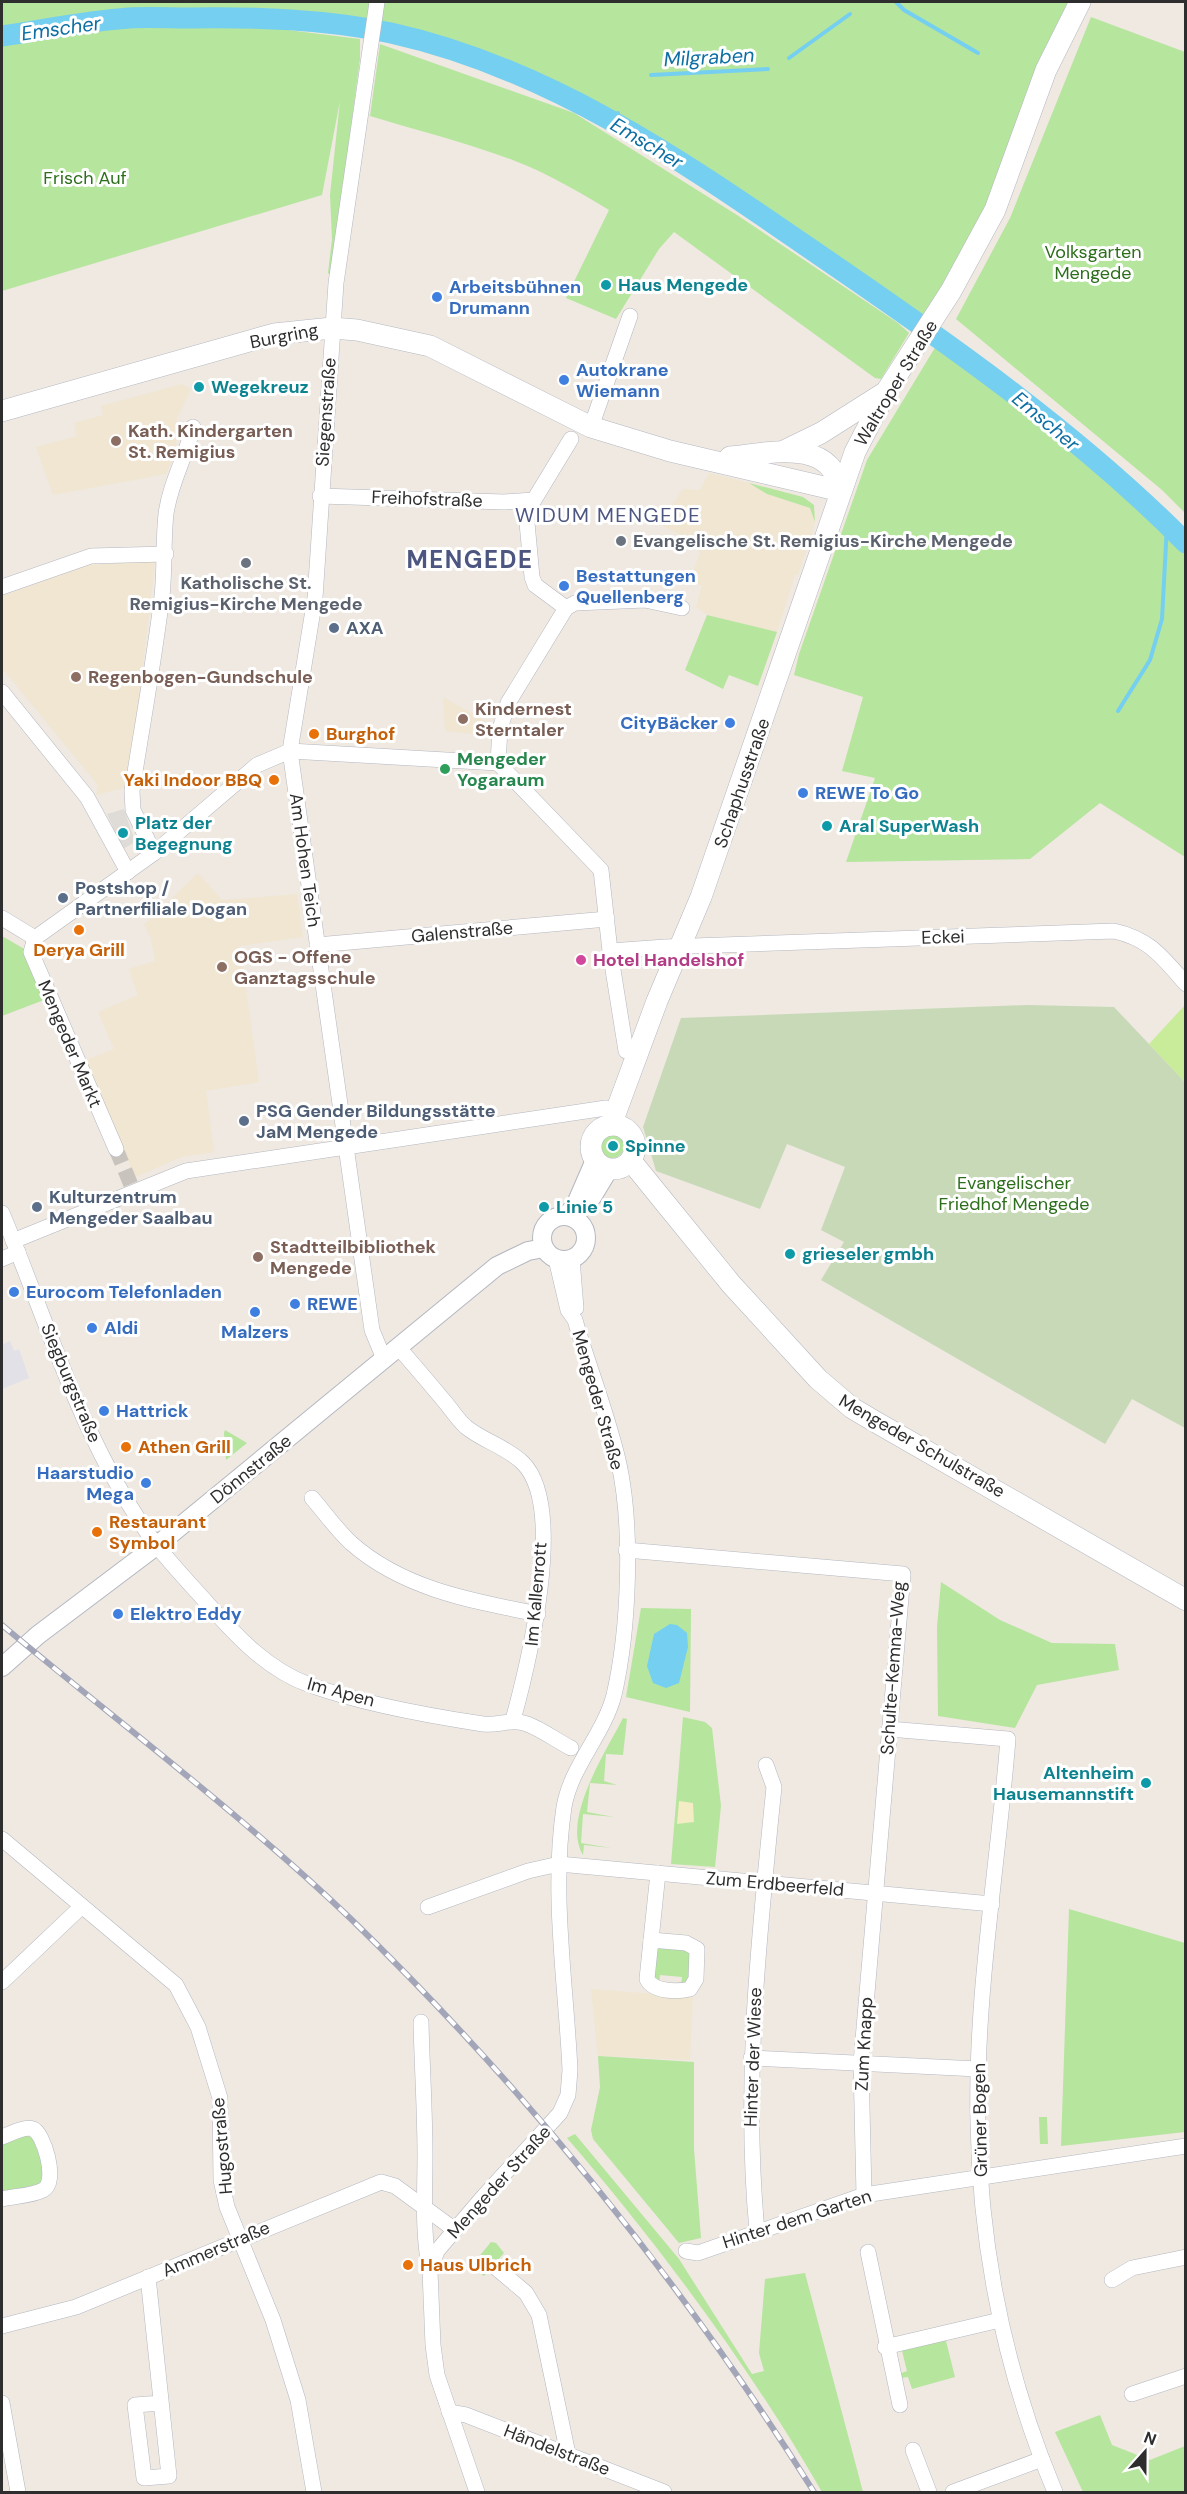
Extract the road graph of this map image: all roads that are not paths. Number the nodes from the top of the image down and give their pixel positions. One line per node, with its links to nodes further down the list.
1 (377, 2): 4 (street, Siegenstraße)
2 (1080, 2): 5 (main road, Waltroper Straße)
3 (630, 316): 8 (street)
4 (332, 328): 6 (main road, Burgring); 8 (main road, Burgring); 13 (street, Siegenstraße)
5 (886, 392): 10 (main road); 12 (main road, Waltroper Straße)
6 (2, 411)
7 (193, 427): 15 (street)
8 (591, 427): 11 (main road)
9 (572, 439): 14 (street)
10 (781, 452): 11 (main road); 12 (main road)
11 (711, 459): 12 (main road)
12 (841, 491): 28 (main road, Schaphusstraße)
13 (320, 496): 14 (street, Freihofstraße); 20 (street, Siegenstraße)
14 (529, 500): 17 (street)
15 (166, 554): 16 (street); 22 (street)
16 (2, 587)
17 (566, 608): 18 (street); 21 (street)
18 (682, 608)
19 (2, 692): 23 (street)
20 (290, 751): 21 (street); 22 (street); 27 (street, Am Hohen Teich)
21 (498, 763): 25 (street)
22 (153, 853): 23 (street)
23 (128, 872): 26 (street)
24 (2, 918): 26 (street)
25 (607, 919): 27 (street, Galenstraße); 29 (street)
26 (35, 938): 34 (street, Mengeder Markt)
27 (317, 945): 33 (street, Am Hohen Teich)
28 (681, 946): 29 (street); 30 (street, Eckei); 31 (main road, Schaphusstraße)
29 (610, 951): 31 (street)
30 (1185, 984)
31 (630, 1061): 32 (main road, Schaphusstraße)
32 (614, 1120): 33 (street); 35 (main road); 36 (main road)
33 (346, 1146): 39 (street); 43 (street, Am Hohen Teich)
34 (116, 1149)
35 (631, 1161): 36 (main road); 47 (main road, Mengeder Schulstraße)
36 (602, 1165): 38 (street)
37 (2, 1213): 39 (street, Siegburgstraße)
38 (573, 1220): 40 (street, Dönnstraße); 40 (street)
39 (16, 1247): 41 (street); 45 (street, Siegburgstraße)
40 (553, 1250): 42 (street, Dönnstraße); 46 (street, Mengeder Straße)
41 (2, 1259)
42 (398, 1347): 43 (street, Dönnstraße); 48 (street, Im Kallenrott)
43 (384, 1359): 45 (street, Dönnstraße)
44 (312, 1498): 48 (street)
45 (157, 1545): 49 (street, Dönnstraße); 50 (street, Im Apen)
46 (626, 1550): 51 (street, Schulte-Kemna-Weg); 55 (street, Mengeder Straße)
47 (1185, 1600)
48 (538, 1614): 50 (street, Im Kallenrott)
49 (2, 1667)
50 (513, 1720): 52 (street, Im Apen)
51 (889, 1729): 58 (street, Schulte-Kemna-Weg); 59 (street, Grüner Bogen)
52 (571, 1748)
53 (766, 1765): 57 (street, Hinter der Wiese)
54 (2, 1839): 60 (street, Hugostraße)
55 (559, 1864): 56 (street, Zum Erdbeerfeld); 61 (street); 74 (street, Mengeder Straße)
56 (658, 1873): 57 (street, Zum Erdbeerfeld); 62 (street)
57 (764, 1883): 58 (street, Zum Erdbeerfeld); 65 (street, Hinter der Wiese)
58 (875, 1893): 59 (street, Zum Erdbeerfeld); 66 (street, Zum Knapp)
59 (992, 1904): 67 (street, Grüner Bogen)
60 (81, 1907): 63 (street); 76 (street, Hugostraße)
61 (428, 1907)
62 (651, 1940)
63 (2, 1982)
64 (420, 2022): 73 (street)
65 (751, 2058): 66 (street); 75 (street, Hinter der Wiese)
66 (861, 2063): 67 (street); 71 (street, Zum Knapp)
67 (978, 2069): 70 (street, Grüner Bogen)
68 (2, 2137): 72 (street)
69 (1185, 2146): 70 (street, Hinter dem Garten)
70 (980, 2176): 71 (street, Hinter dem Garten); 84 (street, Grüner Bogen)
71 (864, 2195): 75 (street, Hinter dem Garten)
72 (2, 2199)
73 (423, 2206): 74 (street, Ammerstraße); 76 (street, Ammerstraße); 81 (street)
74 (455, 2230): 81 (street, Mengeder Straße)
75 (757, 2231): 77 (street, Hinter dem Garten)
76 (240, 2239): 82 (street, Ammerstraße); 98 (street, Hugostraße)
77 (686, 2251)
78 (868, 2252): 86 (street)
79 (1185, 2257): 83 (street)
80 (495, 2267): 94 (street)
81 (430, 2271): 92 (street, Mengeder Straße)
82 (148, 2277): 85 (street, Ammerstraße); 90 (street)
83 (1112, 2280)
84 (1000, 2320): 86 (street); 95 (street, Grüner Bogen)
85 (2, 2326)
86 (885, 2347): 91 (street)
87 (1185, 2376): 88 (street)
88 (1132, 2394)
89 (2, 2403): 96 (street)
90 (161, 2403): 90 (street)
91 (900, 2405)
92 (449, 2412): 94 (street, Händelstraße); 99 (street, Mengeder Straße)
93 (913, 2450): 101 (street)
94 (568, 2454): 100 (street, Händelstraße)
95 (1042, 2459): 102 (street); 103 (street, Grüner Bogen)
96 (8, 2467): 97 (street)
97 (18, 2493)
98 (314, 2493)
99 (477, 2493)
100 (664, 2493)
101 (929, 2493)
102 (953, 2493)
103 (1055, 2493)

